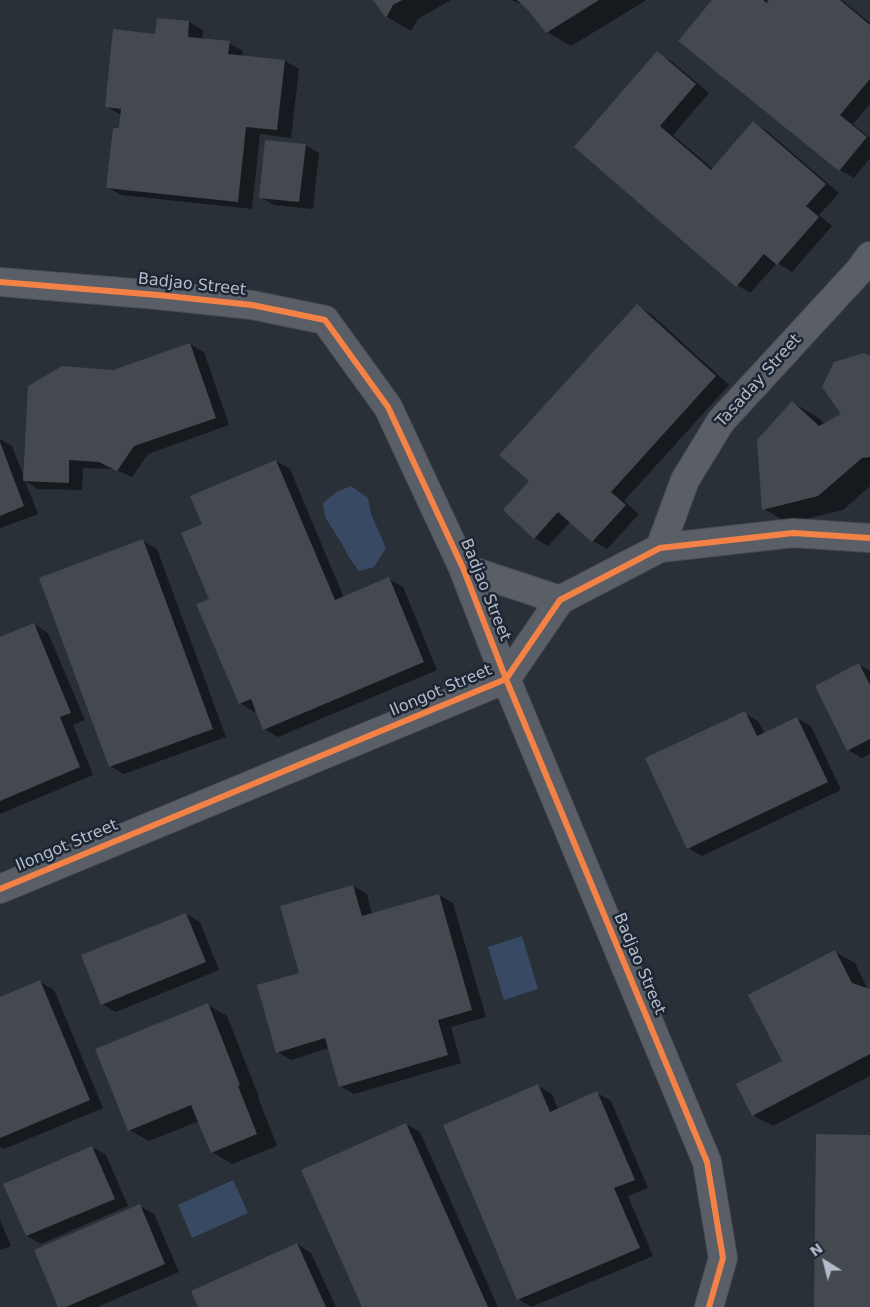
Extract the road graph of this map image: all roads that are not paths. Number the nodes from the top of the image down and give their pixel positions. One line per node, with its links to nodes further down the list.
1 (870, 256): 4 (street, Tasaday Street)
2 (0, 282): 5 (street, Badjao Street)
3 (870, 538): 4 (street, Ilongot Street)
4 (660, 548): 6 (street, Ilongot Street)
5 (463, 568): 6 (street); 7 (street, Badjao Street)
6 (560, 600): 7 (street, Ilongot Street)
7 (506, 679): 8 (street, Ilongot Street); 9 (street, Badjao Street)
8 (0, 889)
9 (709, 1307)

